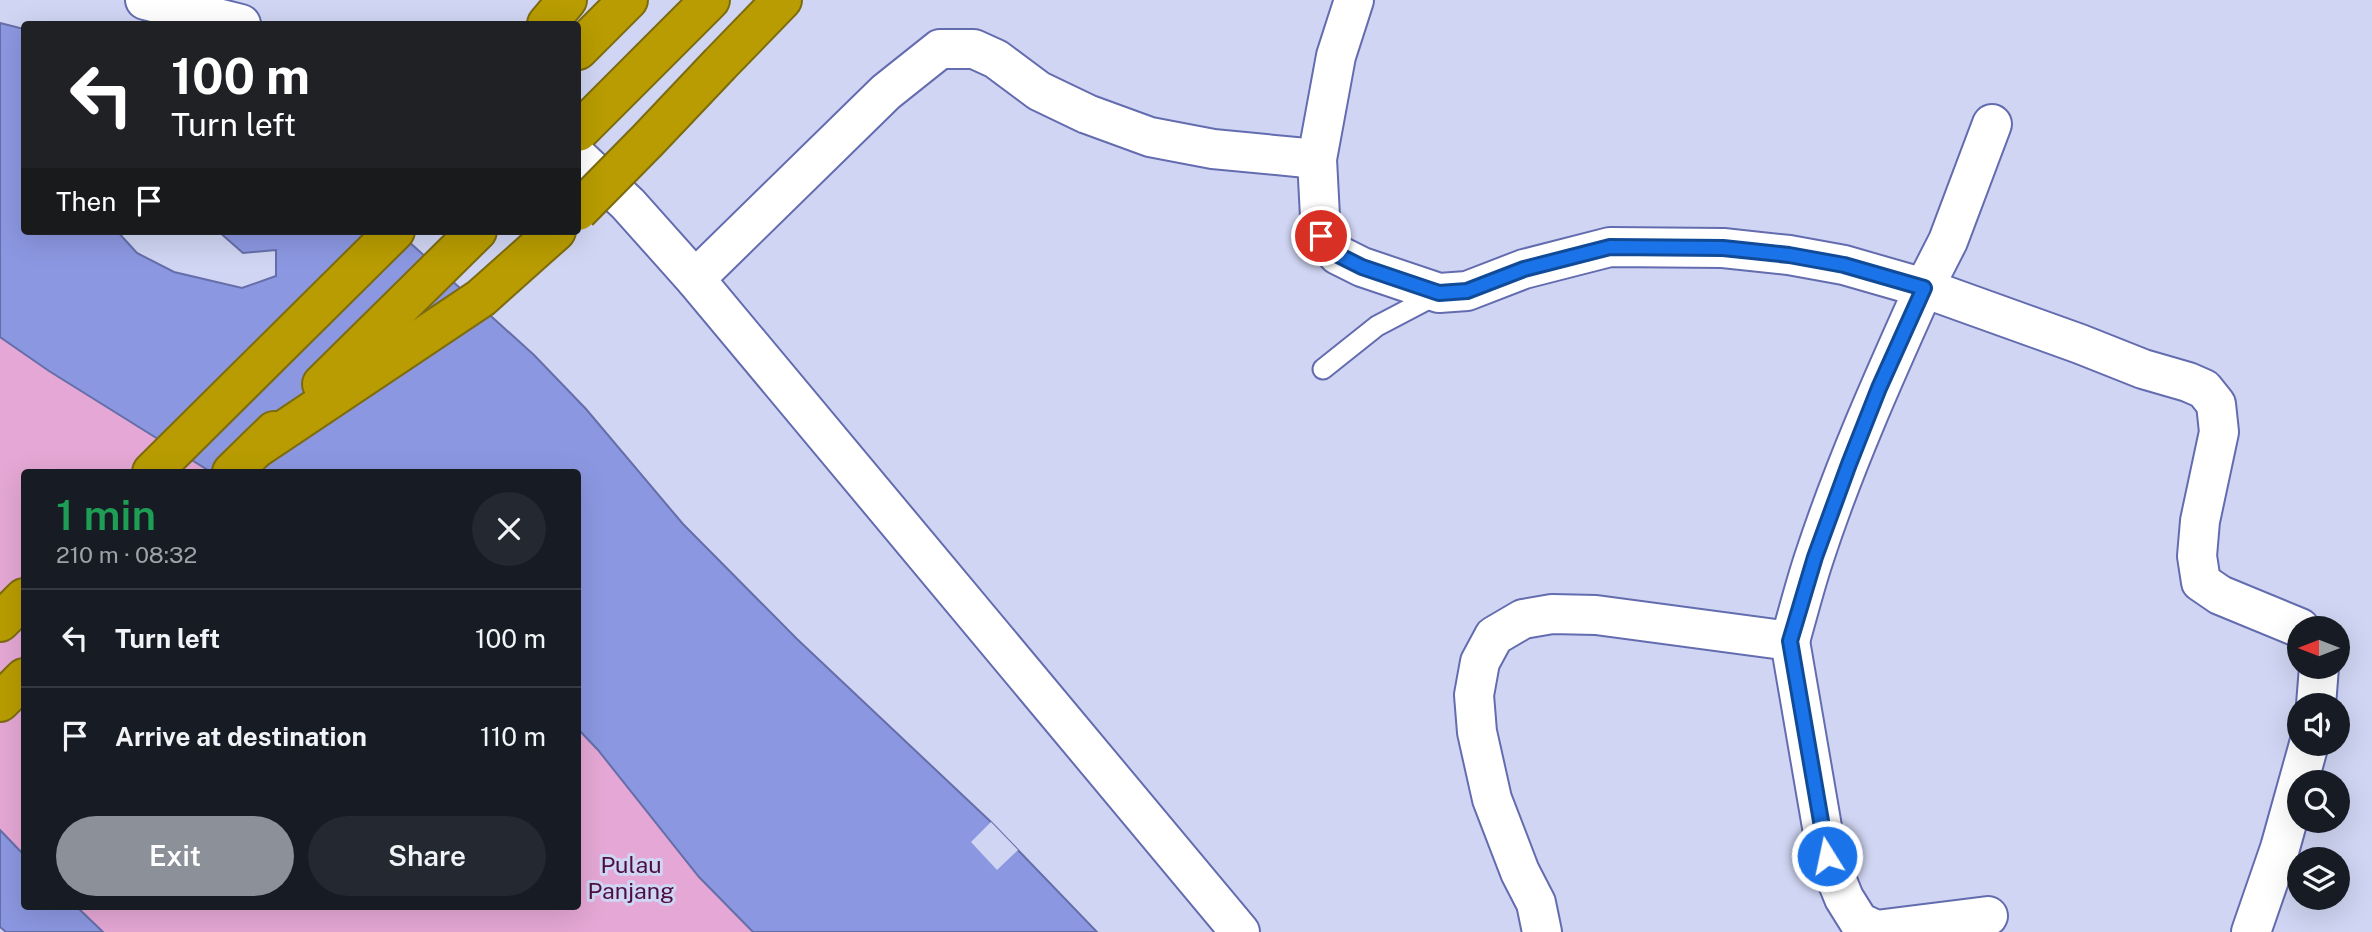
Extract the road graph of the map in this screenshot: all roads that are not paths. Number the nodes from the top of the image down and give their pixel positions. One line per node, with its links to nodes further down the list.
1 (145, 0): 7 (street)
2 (567, 0): 8 (highway)
3 (628, 0): 9 (highway)
4 (782, 0): 14 (highway, bridge)
5 (1354, 0): 13 (street)
6 (700, 11): 11 (highway)
7 (229, 21)
8 (550, 21)
9 (581, 47)
10 (1992, 124): 20 (street)
11 (581, 129)
12 (581, 159): 19 (street)
13 (1317, 159): 19 (street); 21 (street)
14 (581, 208)
15 (363, 235): 24 (highway)
16 (391, 235): 25 (highway)
17 (473, 235): 23 (highway)
18 (552, 235): 23 (highway)
19 (695, 279): 34 (street)
20 (1924, 288): 21 (street); 28 (street); 29 (street)
21 (1439, 293): 22 (lane)
22 (1323, 369)
23 (244, 460)
24 (154, 469)
25 (154, 469)
26 (21, 601): 27 (highway)
27 (0, 622)
28 (2287, 623)
29 (1790, 641): 33 (street); 35 (street)
30 (21, 681): 31 (highway)
31 (0, 702)
32 (2306, 756): 36 (street)
33 (1988, 916)
34 (1240, 932)
35 (1542, 932)
36 (2251, 932)

